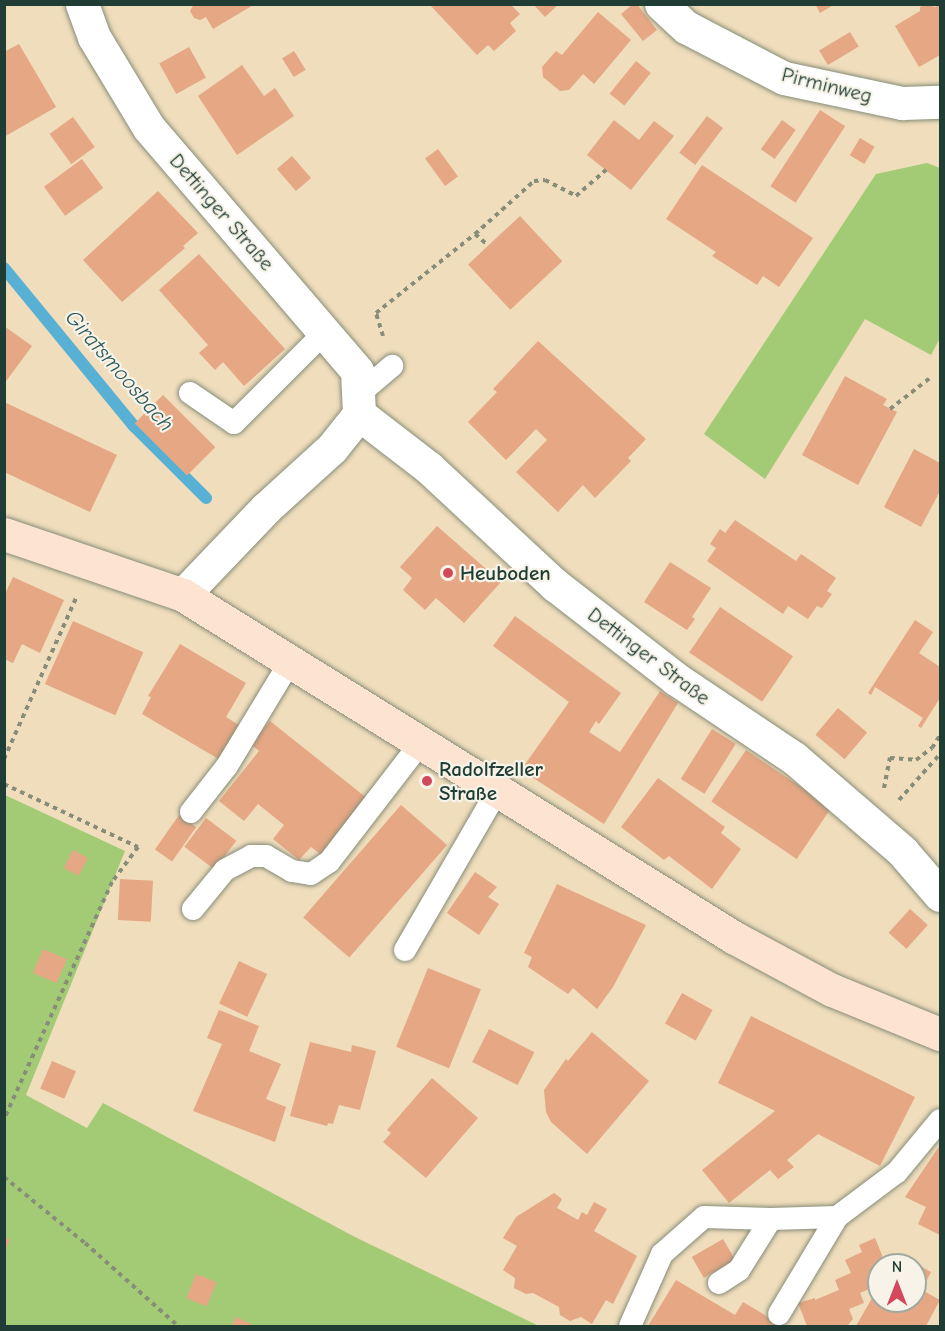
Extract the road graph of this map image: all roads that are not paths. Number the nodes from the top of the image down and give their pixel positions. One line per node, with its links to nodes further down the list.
1 (82, 4): 4 (street, Dettinger Straße)
2 (661, 4): 3 (street, Pirminweg)
3 (940, 102)
4 (325, 332): 6 (lane); 7 (street, Dettinger Straße)
5 (392, 366): 7 (lane)
6 (190, 393)
7 (358, 405): 9 (street); 14 (street, Dettinger Straße)
8 (4, 534): 9 (main road)
9 (183, 595): 10 (main road)
10 (290, 662): 11 (main road); 13 (lane)
11 (420, 744): 12 (main road); 15 (lane)
12 (497, 791): 16 (lane); 17 (main road)
13 (191, 812)
14 (940, 895)
15 (193, 909)
16 (405, 950)
17 (940, 1034)
18 (940, 1120): 19 (lane)
19 (837, 1217): 20 (lane); 22 (lane)
20 (771, 1219): 21 (lane); 23 (lane)
21 (719, 1283)
22 (779, 1314)
23 (630, 1326)

